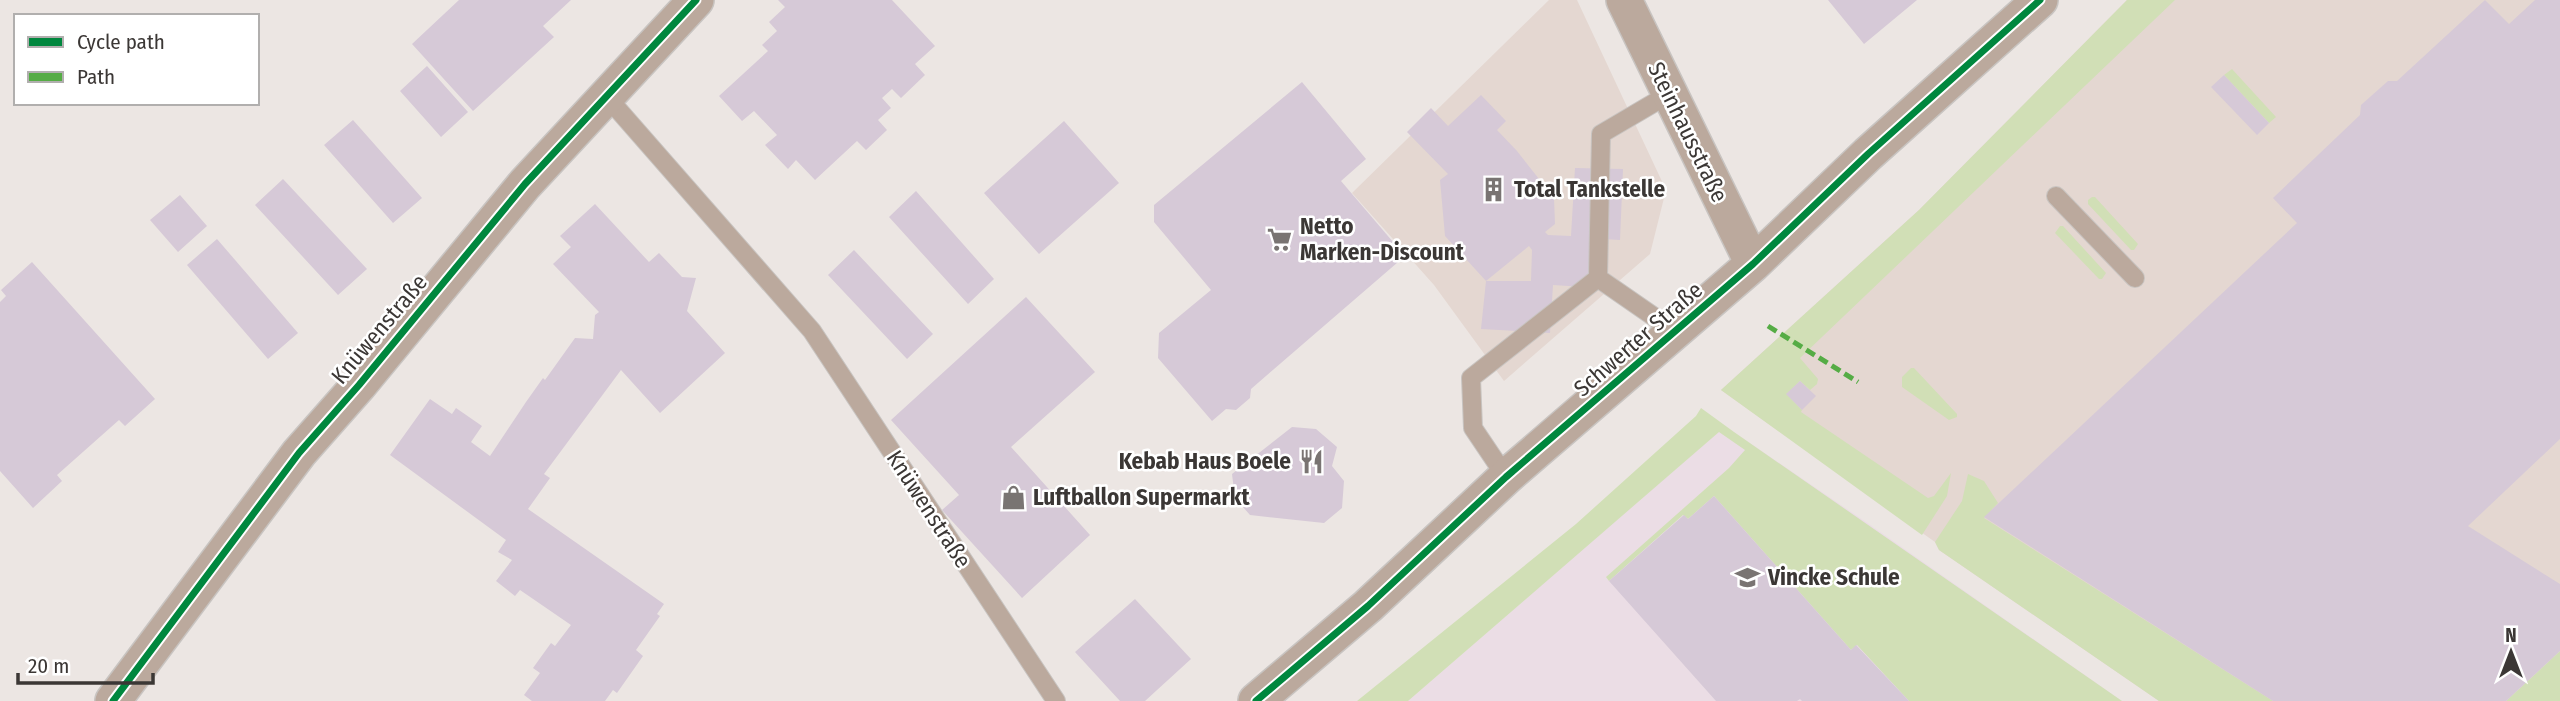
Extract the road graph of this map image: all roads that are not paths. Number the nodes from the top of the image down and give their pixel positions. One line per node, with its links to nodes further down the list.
1 (696, 0): 5 (street, Knüwenstraße)
2 (1624, 0): 4 (street, Steinhausstraße)
3 (2040, 0): 7 (street, Schwerter Straße)
4 (1669, 94): 7 (street, Steinhausstraße); 8 (lane)
5 (607, 97): 12 (street, Knüwenstraße); 13 (lane, Knüwenstraße)
6 (2056, 196): 9 (lane)
7 (1753, 264): 10 (street, Schwerter Straße)
8 (1598, 278): 10 (lane); 11 (lane)
9 (2135, 278)
10 (1676, 332): 11 (street, Schwerter Straße)
11 (1506, 477): 14 (street, Schwerter Straße)
12 (113, 701)
13 (1056, 701)
14 (1256, 701)

